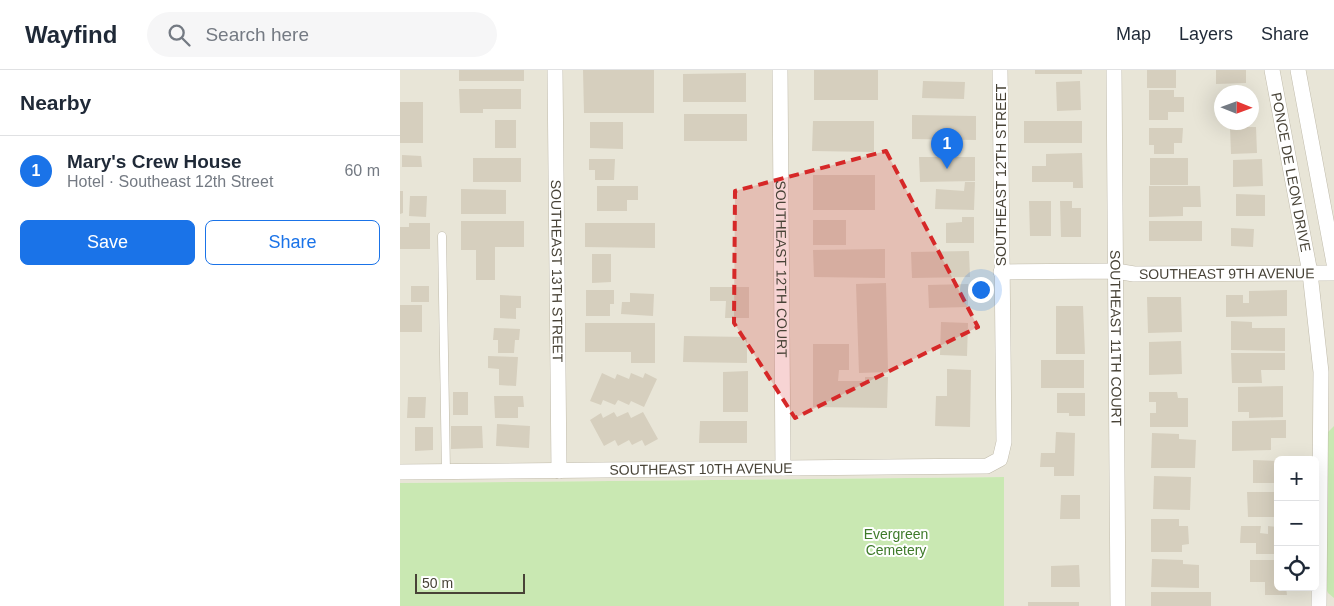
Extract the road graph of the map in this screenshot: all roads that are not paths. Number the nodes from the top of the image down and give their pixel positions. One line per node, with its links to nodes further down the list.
1 (555, 70): 19 (street, SOUTHEAST 13TH STREET)
2 (780, 70): 18 (street, SOUTHEAST 12TH COURT)
3 (1000, 70): 12 (street, SOUTHEAST 12TH STREET)
4 (1114, 70): 11 (street, SOUTHEAST 11TH COURT)
5 (1272, 70): 8 (street, PONCE DE LEON DRIVE)
6 (1298, 70): 7 (street, PONCE DE LEON DRIVE)
7 (1325, 219): 8 (street); 10 (street, PONCE DE LEON DRIVE)
8 (1300, 222): 13 (street, PONCE DE LEON DRIVE)
9 (442, 236): 21 (lane)
10 (1334, 263)
11 (1116, 271): 12 (street, SOUTHEAST 9TH AVENUE); 13 (street, SOUTHEAST 9TH AVENUE); 22 (street, SOUTHEAST 11TH COURT)
12 (1001, 272): 17 (street, SOUTHEAST 12TH STREET)
13 (1310, 273): 14 (street, SOUTHEAST 9TH AVENUE); 16 (street, PONCE DE LEON DRIVE)
14 (1334, 273)
15 (1334, 420): 16 (street)
16 (1320, 427): 23 (street, PONCE DE LEON DRIVE)
17 (1000, 459): 18 (street, SOUTHEAST 10TH AVENUE)
18 (782, 468): 19 (street, SOUTHEAST 10TH AVENUE)
19 (559, 471): 21 (street, SOUTHEAST 10TH AVENUE)
20 (400, 472): 21 (street, SOUTHEAST 10TH AVENUE)
21 (446, 472)
22 (1118, 606)
23 (1319, 606)

